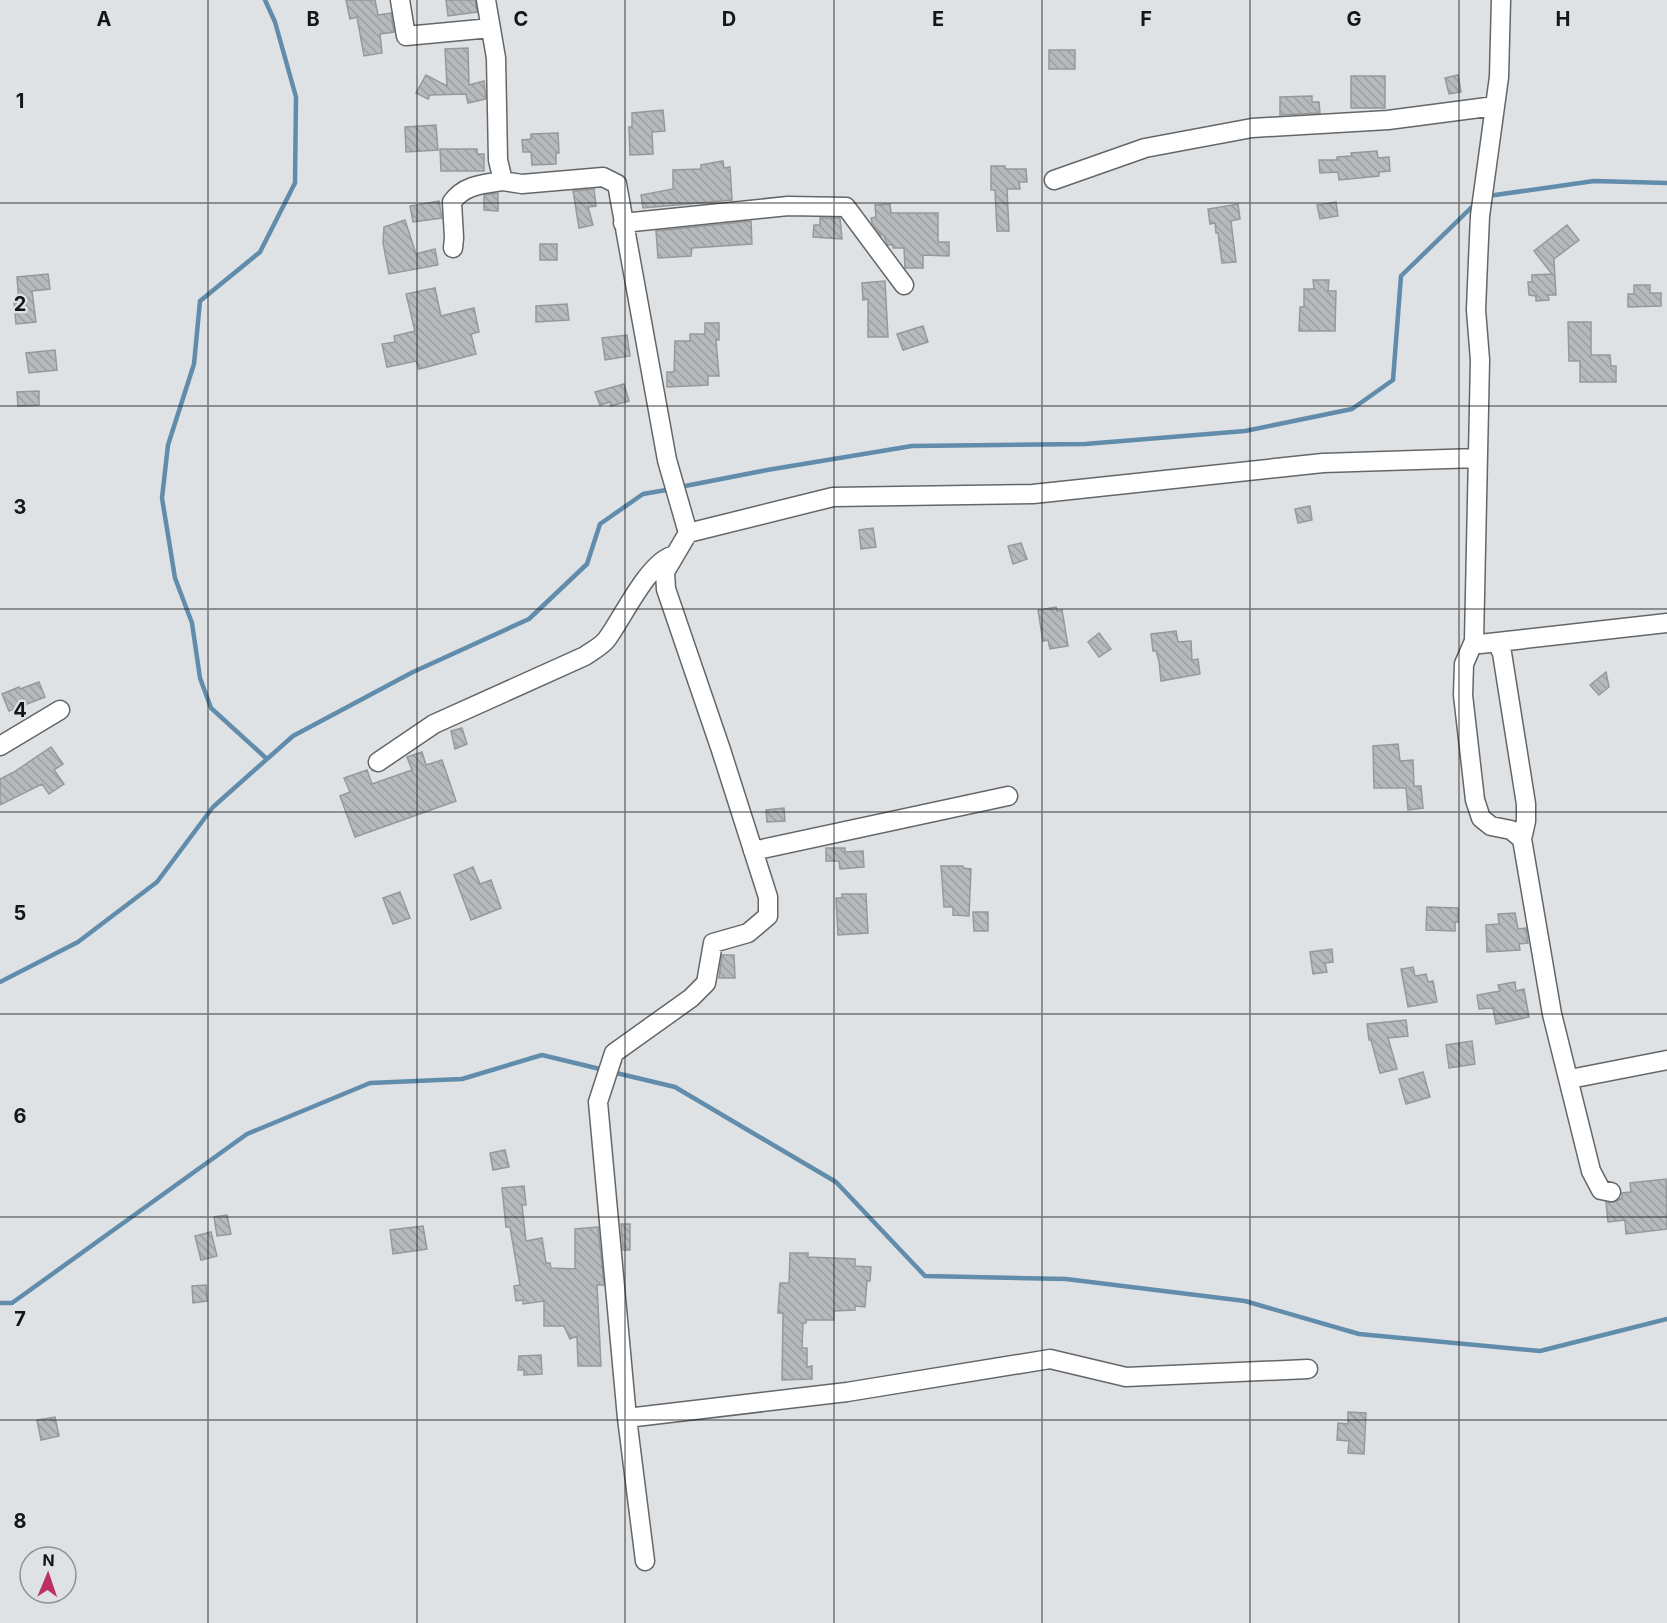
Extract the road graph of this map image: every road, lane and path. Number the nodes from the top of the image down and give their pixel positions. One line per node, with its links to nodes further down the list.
1 (400, 0): 4 (street)
2 (486, 0): 4 (street)
3 (1501, 0): 5 (street)
4 (491, 27): 7 (street)
5 (1495, 106): 6 (street); 11 (street)
6 (1054, 180)
7 (503, 181): 8 (street); 9 (street)
8 (623, 223): 10 (street); 12 (street)
9 (453, 248)
10 (904, 285)
11 (1478, 458): 12 (street); 15 (street)
12 (688, 533): 13 (street)
13 (674, 555): 19 (street); 22 (street)
14 (1667, 623): 16 (street)
15 (1474, 641): 16 (street); 21 (street)
16 (1497, 643): 21 (street)
17 (60, 710): 18 (street)
18 (0, 746)
19 (378, 762)
20 (1008, 796): 22 (street)
21 (1522, 839): 24 (street)
22 (753, 851): 27 (street)
23 (1667, 1060): 24 (street)
24 (1570, 1079): 25 (street)
25 (1611, 1192)
26 (1308, 1369): 27 (street)
27 (627, 1418): 28 (street)
28 (645, 1562)

